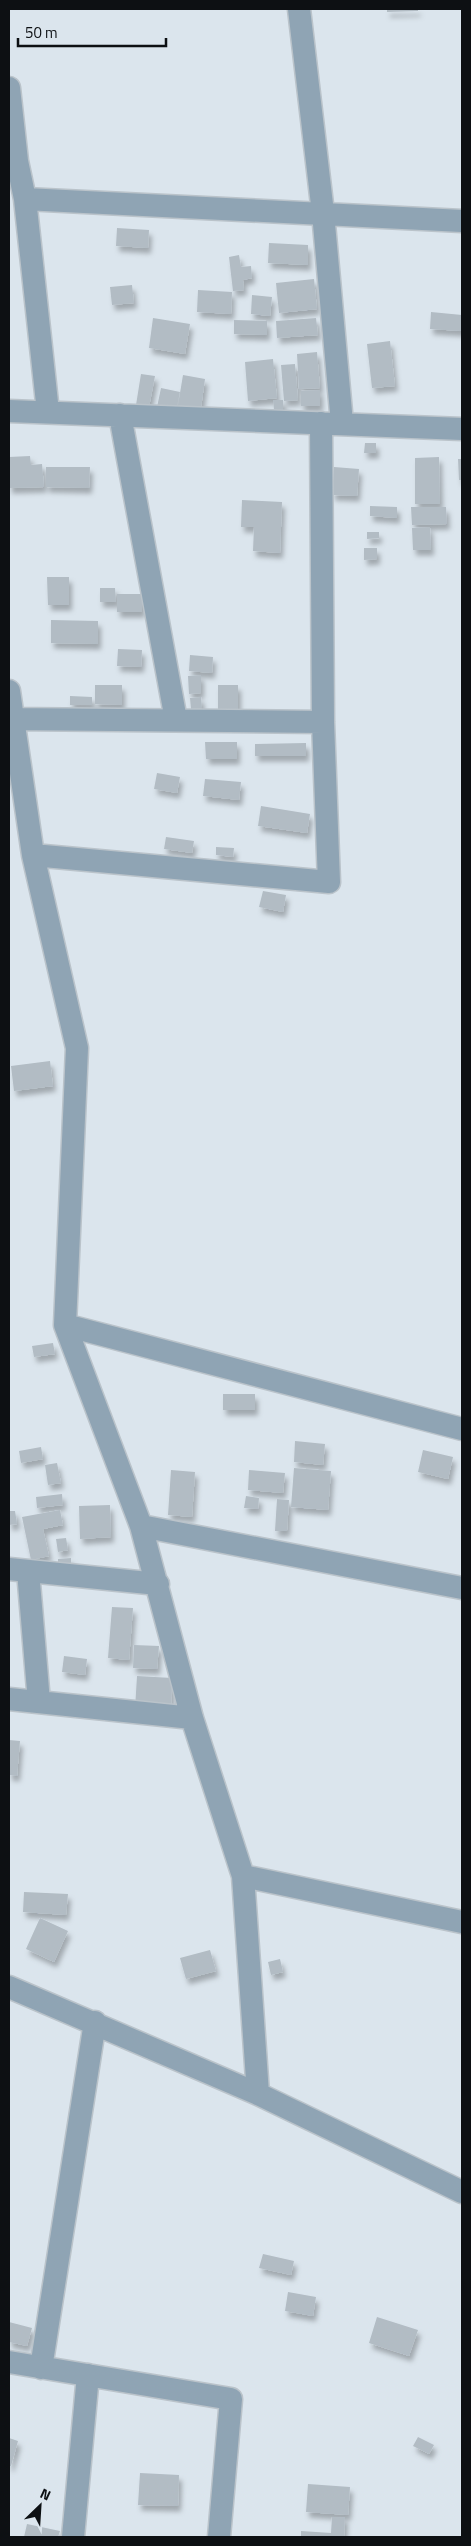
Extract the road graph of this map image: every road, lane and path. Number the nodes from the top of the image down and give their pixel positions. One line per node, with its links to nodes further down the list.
1 (299, 9): 5 (street)
2 (9, 88): 3 (street)
3 (13, 161): 4 (street)
4 (25, 199): 5 (street); 8 (street)
5 (323, 213): 6 (street); 10 (street)
6 (462, 221)
7 (9, 411): 8 (street)
8 (48, 412): 9 (street)
9 (120, 415): 10 (street); 14 (street)
10 (332, 423): 11 (street); 15 (street)
11 (462, 429)
12 (9, 691): 13 (street)
13 (11, 719): 14 (street); 16 (street)
14 (176, 720): 15 (street)
15 (323, 722): 16 (street)
16 (33, 855): 17 (street)
17 (65, 1325): 18 (street); 19 (street)
18 (462, 1430)
19 (141, 1526): 21 (street); 22 (street)
20 (18, 1570): 22 (street); 24 (street)
21 (460, 1581)
22 (158, 1584): 25 (street)
23 (9, 1699): 24 (street)
24 (39, 1702): 25 (street)
25 (192, 1718): 26 (street)
26 (243, 1876): 27 (street); 30 (street)
27 (462, 1922)
28 (9, 1987): 29 (street)
29 (95, 2022): 30 (street); 33 (street)
30 (258, 2094): 31 (street)
31 (462, 2192)
32 (9, 2362): 33 (street)
33 (41, 2368): 34 (street)
34 (88, 2375): 35 (street); 36 (street)
35 (73, 2537)
36 (219, 2537)

